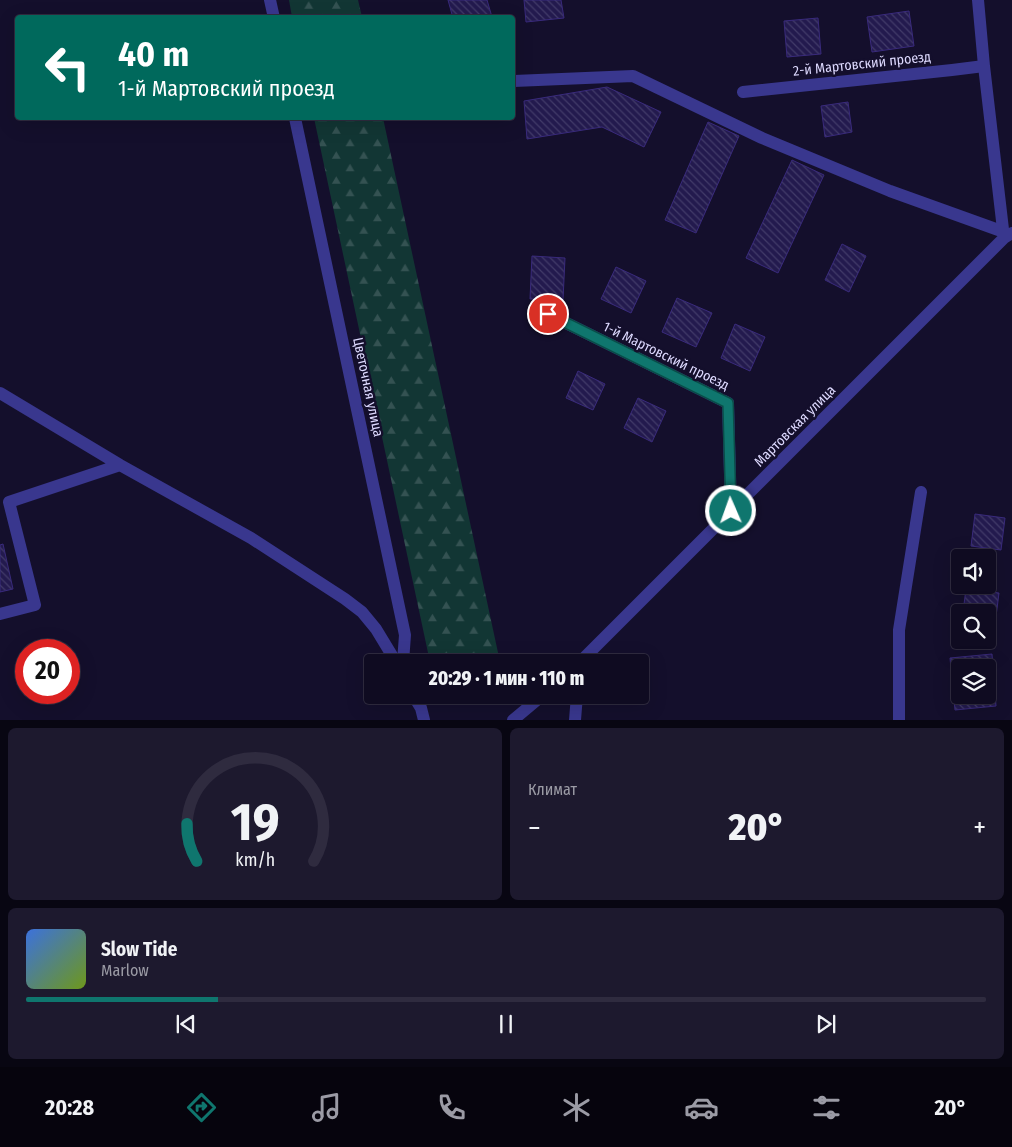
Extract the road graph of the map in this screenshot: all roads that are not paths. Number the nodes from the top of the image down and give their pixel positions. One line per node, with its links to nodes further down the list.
1 (270, 0): 3 (street)
2 (978, 0): 4 (street)
3 (273, 15)
4 (984, 66): 6 (street, 2-й Мартовский проезд); 8 (street)
5 (515, 81): 8 (street)
6 (743, 92)
7 (295, 120): 16 (street, Цветочная улица)
8 (1007, 234): 13 (street, Мартовская улица)
9 (548, 314): 13 (street, 1-й Мартовский проезд)
10 (0, 393): 11 (street)
11 (120, 465): 14 (street); 15 (street)
12 (921, 492): 24 (street)
13 (731, 511): 17 (street, Мартовская улица)
14 (0, 614)
15 (391, 654)
16 (404, 654)
17 (588, 654)
18 (418, 704): 21 (street)
19 (533, 704): 22 (street)
20 (577, 704): 23 (street)
21 (424, 720)
22 (514, 720)
23 (576, 720)
24 (899, 720)

